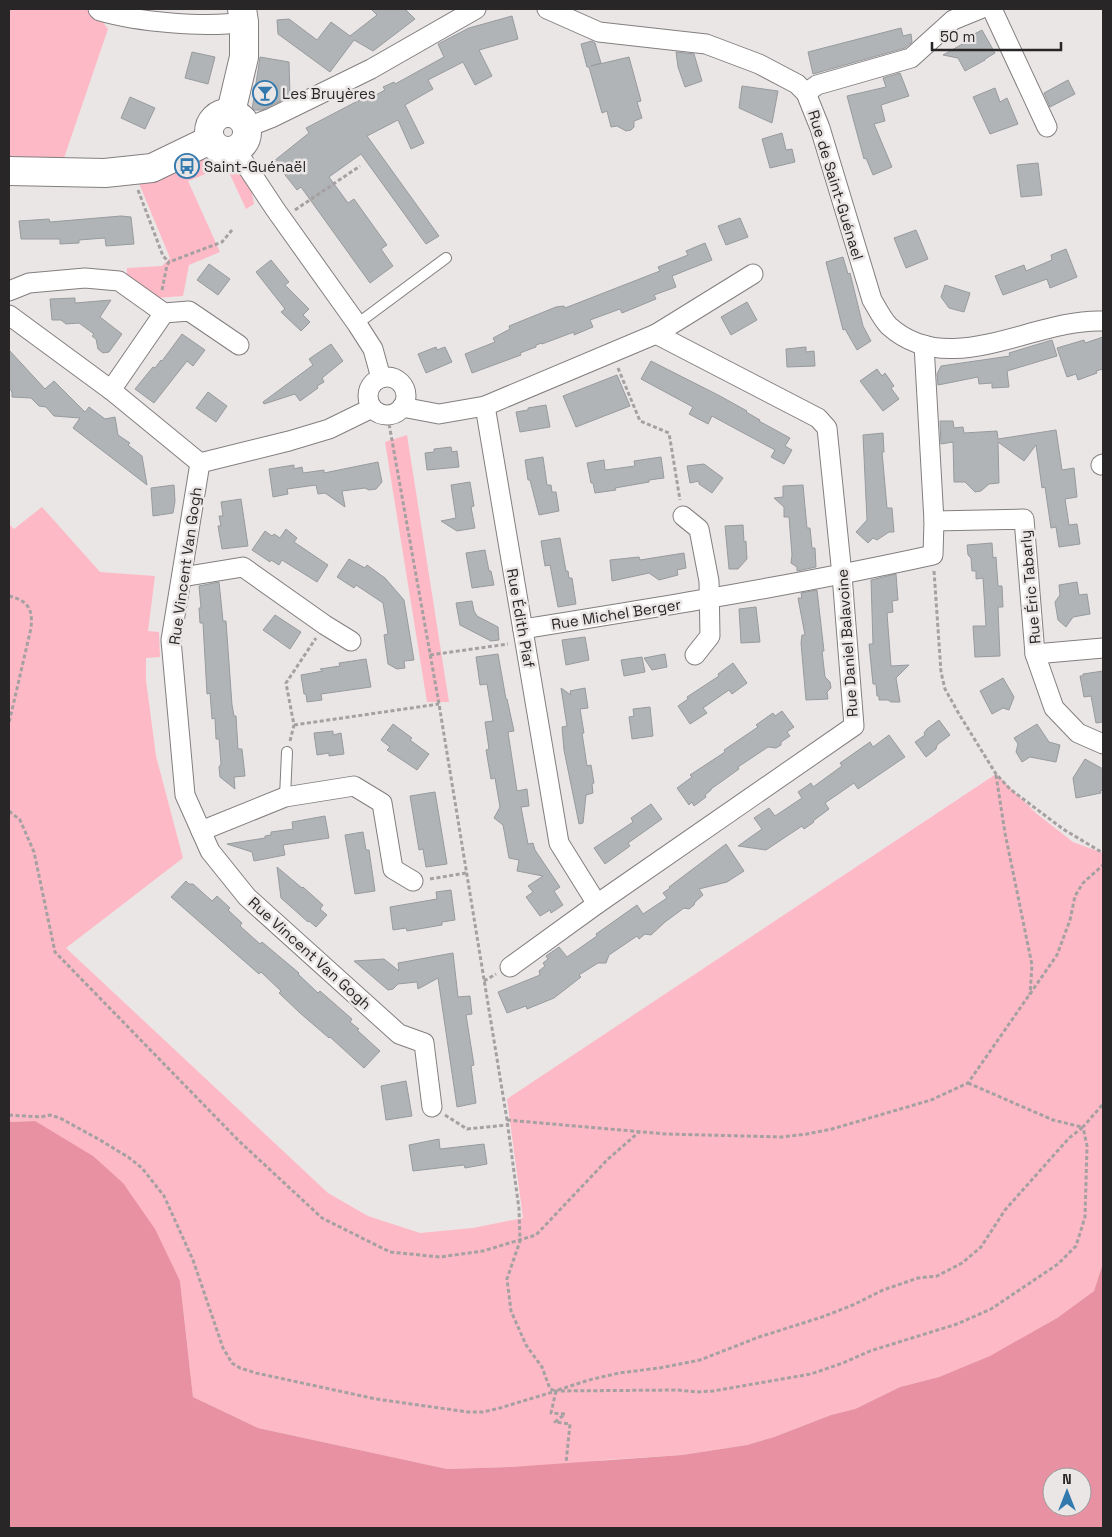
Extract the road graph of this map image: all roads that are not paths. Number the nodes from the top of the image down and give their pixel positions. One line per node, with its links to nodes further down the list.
1 (98, 9): 6 (street)
2 (476, 9): 9 (street)
3 (547, 9): 7 (street, Rue de Saint-Guénael)
4 (980, 9): 7 (street)
5 (992, 9): 8 (street)
6 (243, 15): 9 (street)
7 (806, 93): 20 (street, Rue de Saint-Guénael)
8 (1047, 127)
9 (238, 130): 10 (street); 17 (street)
10 (9, 171)
11 (446, 258): 17 (lane)
12 (753, 274): 18 (street)
13 (9, 291): 14 (street)
14 (164, 313): 19 (street); 22 (street)
15 (9, 315): 22 (street)
16 (1103, 321): 20 (street, Rue de Saint-Guénael)
17 (358, 324): 21 (street)
18 (656, 334): 23 (street); 28 (street, Rue Daniel Balavoine)
19 (239, 345)
20 (924, 345): 27 (street)
21 (381, 378): 24 (street); 24 (street)
22 (110, 390): 25 (street)
23 (485, 406): 24 (street); 31 (street, Rue Édith Piaf)
24 (387, 410): 25 (street)
25 (200, 463): 29 (street, Rue Vincent Van Gogh)
26 (683, 516): 30 (street)
27 (934, 521): 28 (street, Rue Michel Berger); 34 (street, Rue Éric Tabarly)
28 (842, 575): 30 (street, Rue Michel Berger); 41 (street, Rue Daniel Balavoine)
29 (182, 577): 32 (street); 39 (street, Rue Vincent Van Gogh)
30 (709, 600): 31 (street, Rue Michel Berger); 35 (street)
31 (524, 636): 41 (street, Rue Édith Piaf)
32 (352, 641)
33 (1103, 648): 34 (street, Rue Éric Tabarly)
34 (1035, 654): 36 (street, Rue Éric Tabarly)
35 (695, 656)
36 (1103, 744)
37 (287, 752): 38 (lane)
38 (285, 796): 39 (street); 40 (street)
39 (201, 831): 43 (street, Rue Vincent Van Gogh)
40 (413, 881)
41 (596, 904): 42 (street, Rue Daniel Balavoine)
42 (510, 967)
43 (432, 1108)

